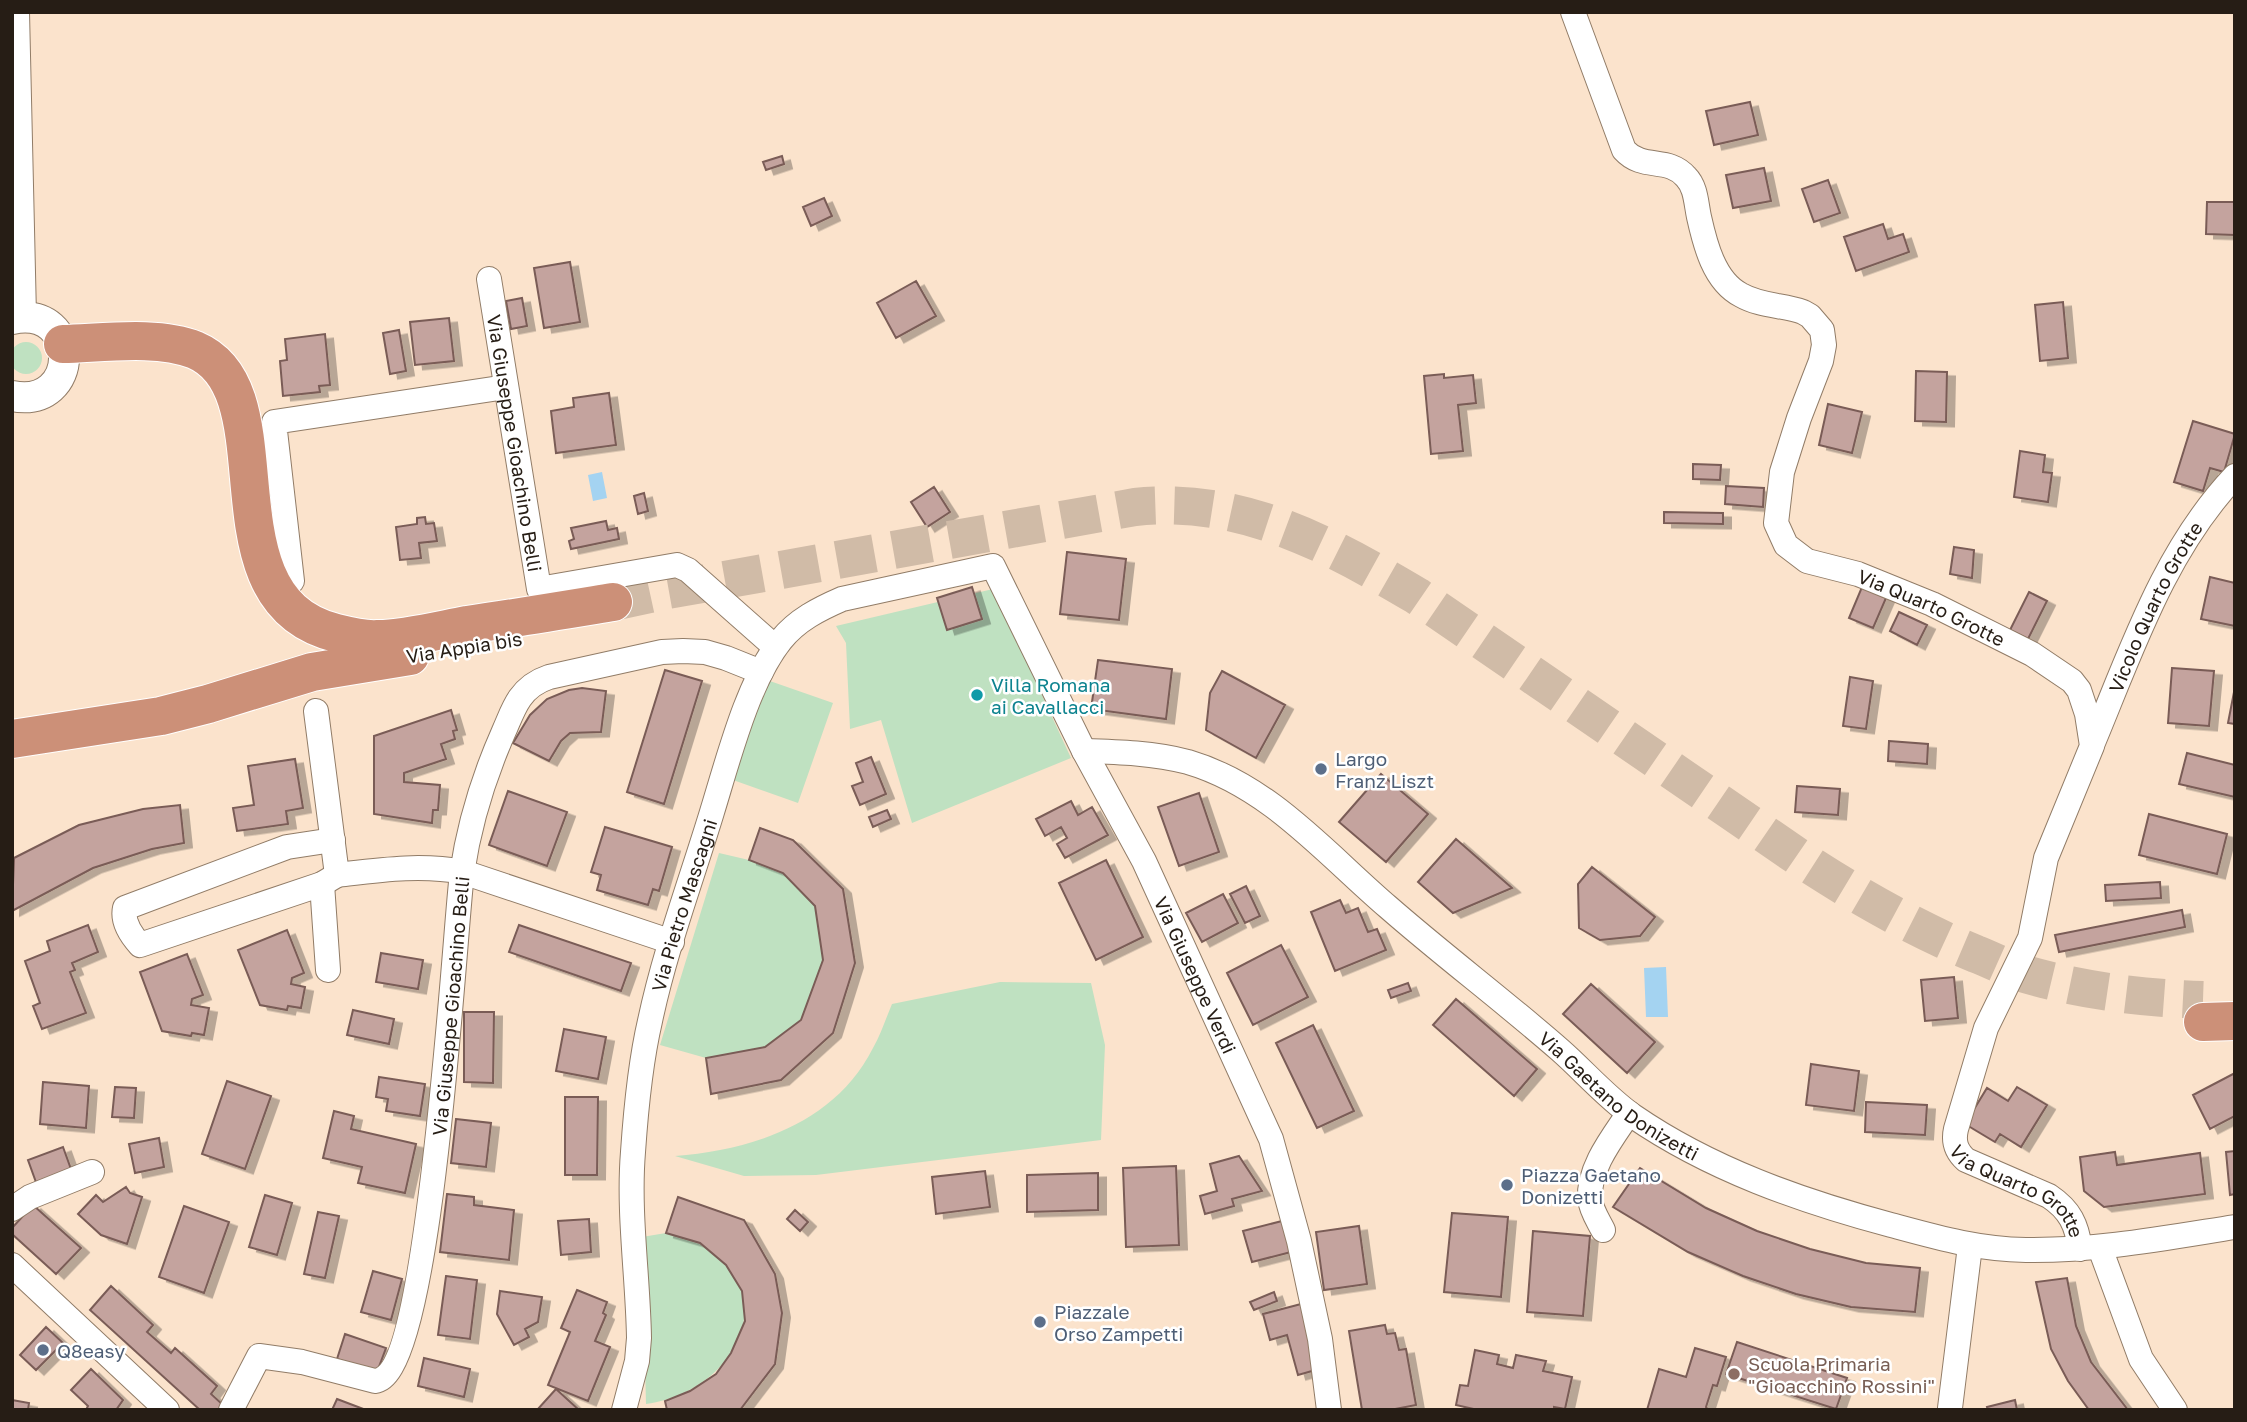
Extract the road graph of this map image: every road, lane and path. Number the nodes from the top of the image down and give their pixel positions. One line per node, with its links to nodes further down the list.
1 (16, 12): 4 (street)
2 (1573, 12): 15 (street, Via Quarto Grotte)
3 (489, 279): 6 (street, Via Giuseppe Gioachino Belli)
4 (18, 317): 5 (street)
5 (63, 344): 7 (street); 14 (highway, Via Appia bis)
6 (506, 387): 10 (street); 11 (street, Via Giuseppe Gioachino Belli)
7 (12, 396)
8 (2235, 476): 15 (street, Vicolo Quarto Grotte)
9 (993, 566): 11 (street, Via Pietro Mascagni); 16 (street, Via Giuseppe Verdi)
10 (292, 580)
11 (775, 647): 12 (street, Via Pietro Mascagni)
12 (761, 672): 18 (street, Via Giuseppe Gioachino Belli); 20 (street, Via Pietro Mascagni)
13 (316, 711): 17 (street)
14 (12, 739)
15 (2092, 746): 28 (street, Via Quarto Grotte)
16 (1084, 751): 22 (street, Via Gaetano Donizetti); 34 (street, Via Giuseppe Verdi)
17 (332, 840): 19 (street); 19 (street)
18 (463, 872): 19 (street); 20 (street); 32 (street, Via Giuseppe Gioachino Belli)
19 (329, 879): 21 (street)
20 (672, 942): 33 (street, Via Pietro Mascagni)
21 (328, 970)
22 (1629, 1113): 26 (street); 27 (street, Via Gaetano Donizetti)
23 (92, 1172): 24 (street)
24 (12, 1209)
25 (2235, 1227): 28 (street, Via Gaetano Donizetti)
26 (1603, 1230)
27 (1970, 1247): 28 (street, Via Gaetano Donizetti); 30 (street)
28 (2090, 1249): 35 (street, Via Quarto Grotte)
29 (12, 1265): 31 (street)
30 (1950, 1408)
31 (167, 1410)
32 (231, 1410)
33 (624, 1410)
34 (1329, 1410)
35 (2175, 1410)

